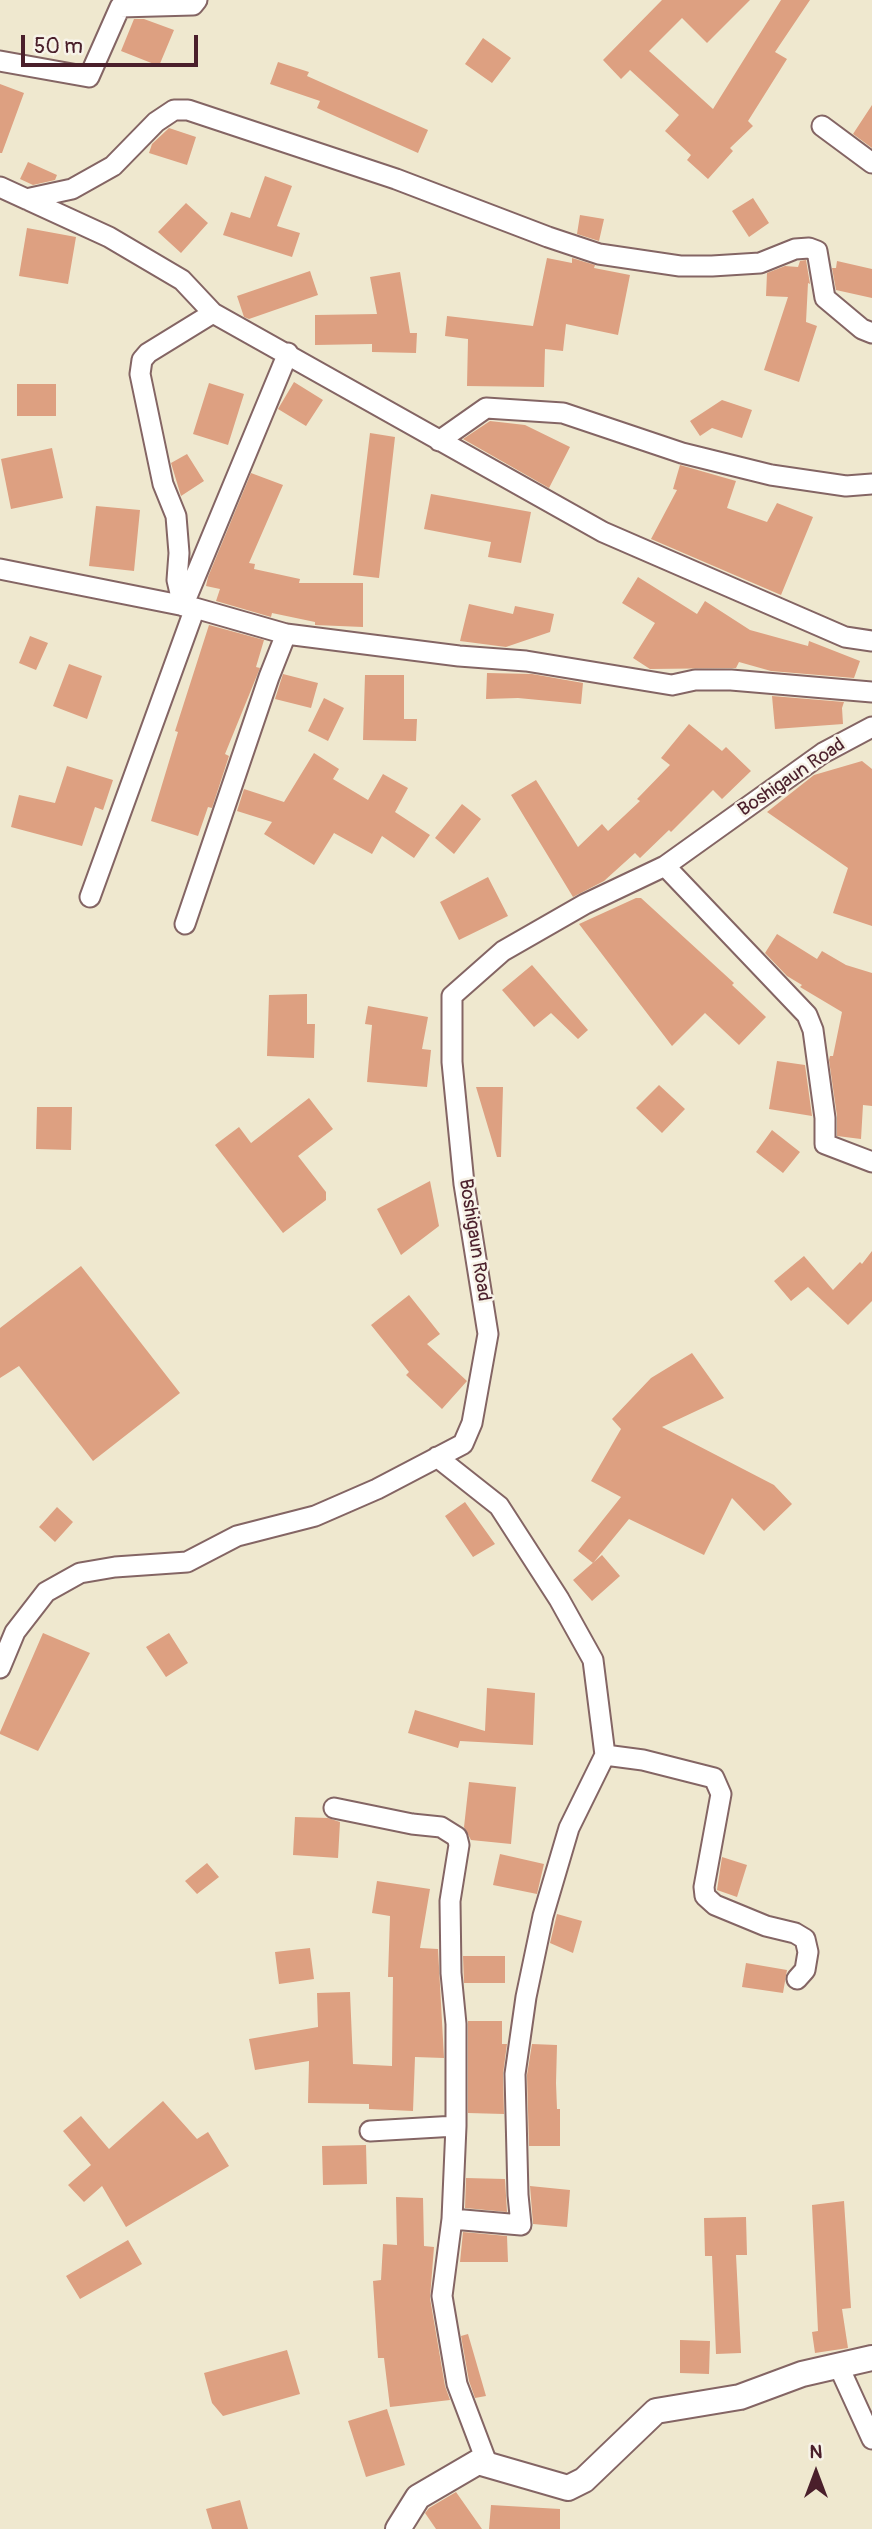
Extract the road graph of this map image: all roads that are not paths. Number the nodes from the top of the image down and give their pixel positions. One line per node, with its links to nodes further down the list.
1 (197, 0): 2 (street)
2 (0, 61)
3 (822, 125): 4 (street)
4 (872, 163)
5 (0, 187): 6 (street)
6 (26, 199): 7 (street); 8 (street)
7 (213, 313): 9 (street); 13 (street)
8 (872, 333)
9 (288, 353): 10 (street); 13 (street)
10 (439, 441): 11 (street); 15 (street)
11 (872, 484)
12 (0, 569): 13 (street)
13 (189, 607): 14 (street); 19 (street)
14 (286, 635): 16 (street); 20 (street)
15 (872, 641)
16 (872, 692)
17 (872, 727): 18 (street, Boshigaun Road)
18 (665, 866): 21 (street); 22 (street, Boshigaun Road)
19 (90, 897)
20 (185, 924)
21 (872, 1161)
22 (437, 1457): 23 (street, Boshigaun Road); 24 (street)
23 (0, 1668)
24 (605, 1755): 26 (street); 29 (street)
25 (334, 1808): 27 (street)
26 (797, 1979)
27 (456, 2126): 28 (street); 29 (street)
28 (370, 2131)
29 (452, 2219): 33 (street)
30 (872, 2358): 31 (street)
31 (839, 2367): 32 (street); 33 (street)
32 (872, 2438)
33 (478, 2462): 34 (street)
34 (398, 2529)

